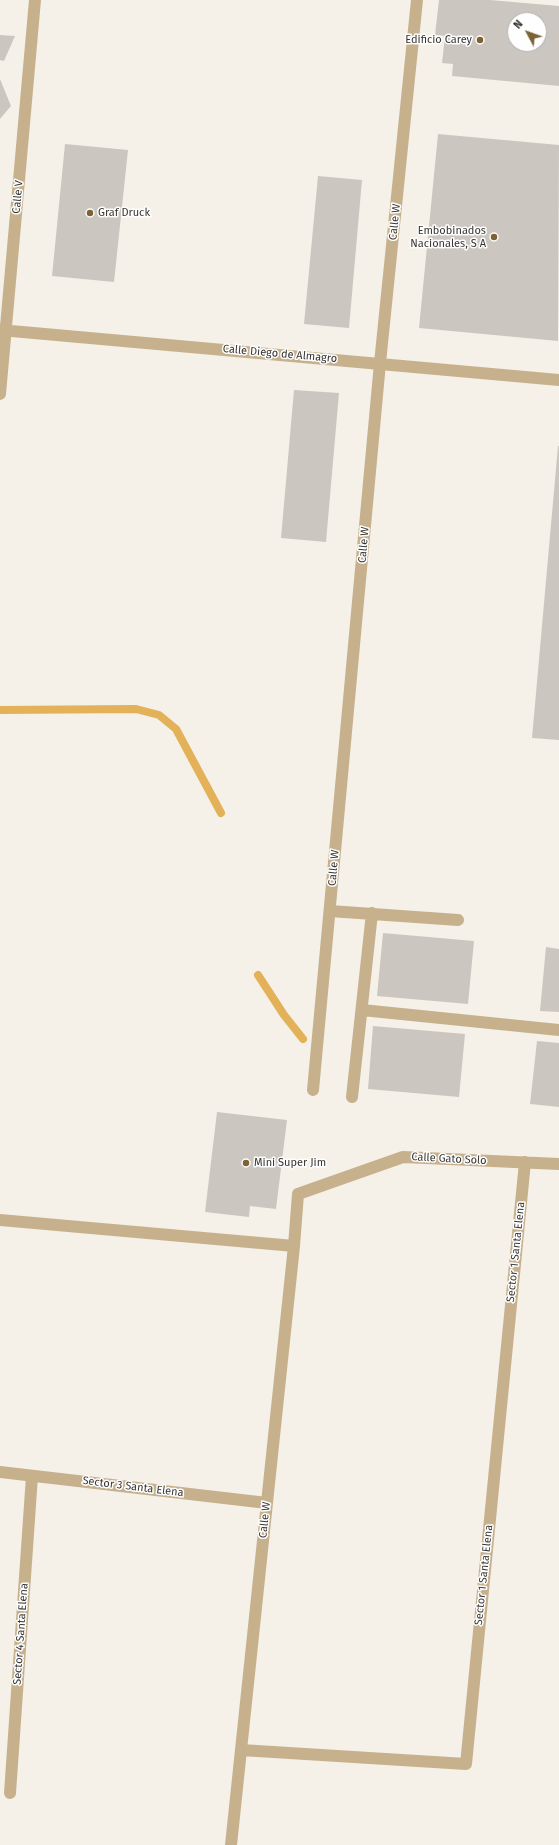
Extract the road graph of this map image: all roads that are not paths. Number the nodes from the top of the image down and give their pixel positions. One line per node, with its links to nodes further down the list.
1 (35, 0): 3 (street, Calle V)
2 (417, 0): 4 (street, Calle W)
3 (3, 330): 4 (street, Calle Diego de Almagro); 6 (street, Calle V)
4 (380, 363): 5 (street, Calle Diego de Almagro); 7 (street, Calle W)
5 (559, 380)
6 (0, 394)
7 (330, 911): 8 (street); 12 (street, Calle W)
8 (372, 913): 9 (street); 10 (street)
9 (458, 920)
10 (362, 1010): 11 (street); 13 (street)
11 (559, 1030)
12 (313, 1090)
13 (352, 1097)
14 (525, 1162): 15 (street, Calle Gato Solo); 16 (street, Calle Gato Solo); 22 (street, Sector 1 Santa Elena)
15 (559, 1164)
16 (298, 1194): 18 (street, Calle W)
17 (0, 1220): 18 (street)
18 (294, 1246): 21 (street, Calle W)
19 (0, 1472): 20 (street, Sector 3 Santa Elena)
20 (32, 1476): 21 (street, Sector 3 Santa Elena); 23 (street, Sector 4 Santa Elena)
21 (267, 1503): 22 (street, Calle W)
22 (241, 1750): 24 (street, Calle W)
23 (10, 1793)
24 (231, 1845)

